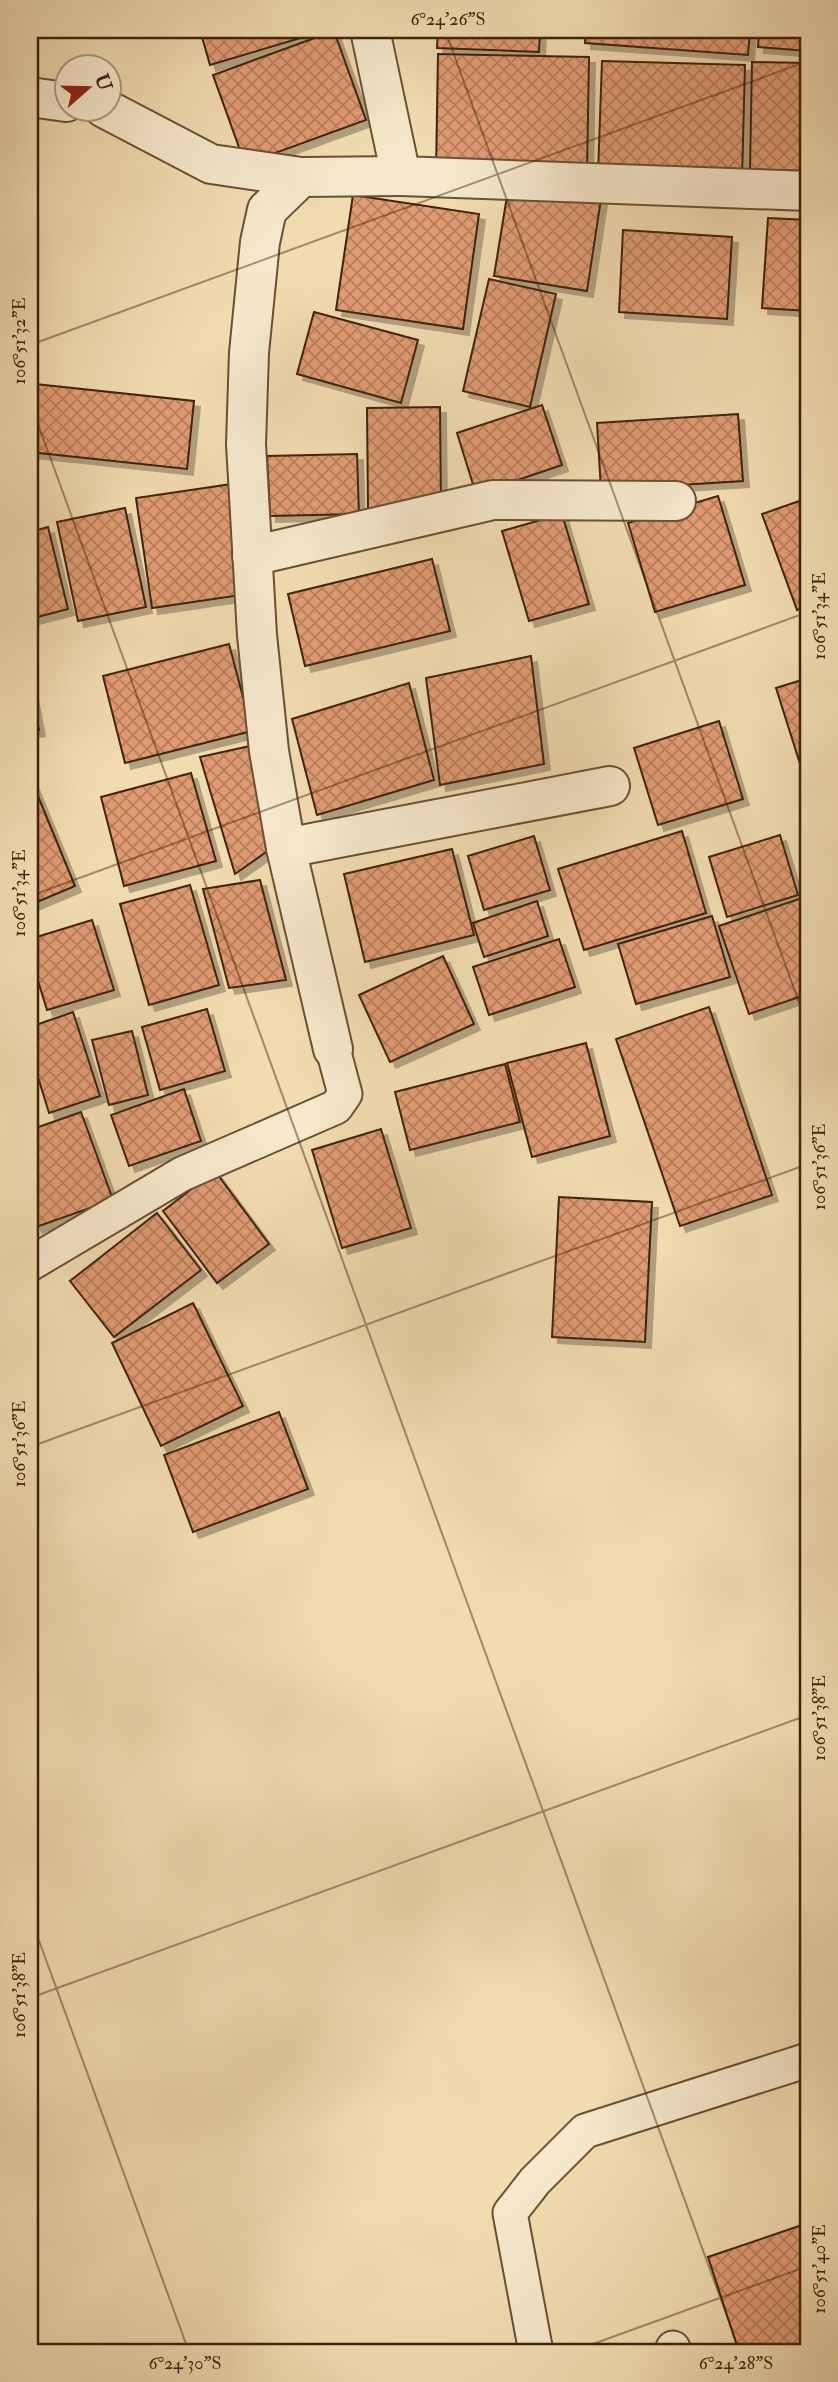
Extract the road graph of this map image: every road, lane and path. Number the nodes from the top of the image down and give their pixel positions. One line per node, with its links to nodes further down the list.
1 (370, 30): 5 (street)
2 (30, 97): 3 (street)
3 (52, 100)
4 (122, 117): 6 (street)
5 (401, 176): 6 (street); 7 (street)
6 (301, 177): 9 (street)
7 (808, 191)
8 (676, 501): 9 (street)
9 (252, 556): 11 (street)
10 (610, 786): 11 (street)
11 (286, 848): 12 (street)
12 (333, 1049): 13 (lane)
13 (30, 1265)
14 (808, 2060): 15 (lane)
15 (536, 2352)

